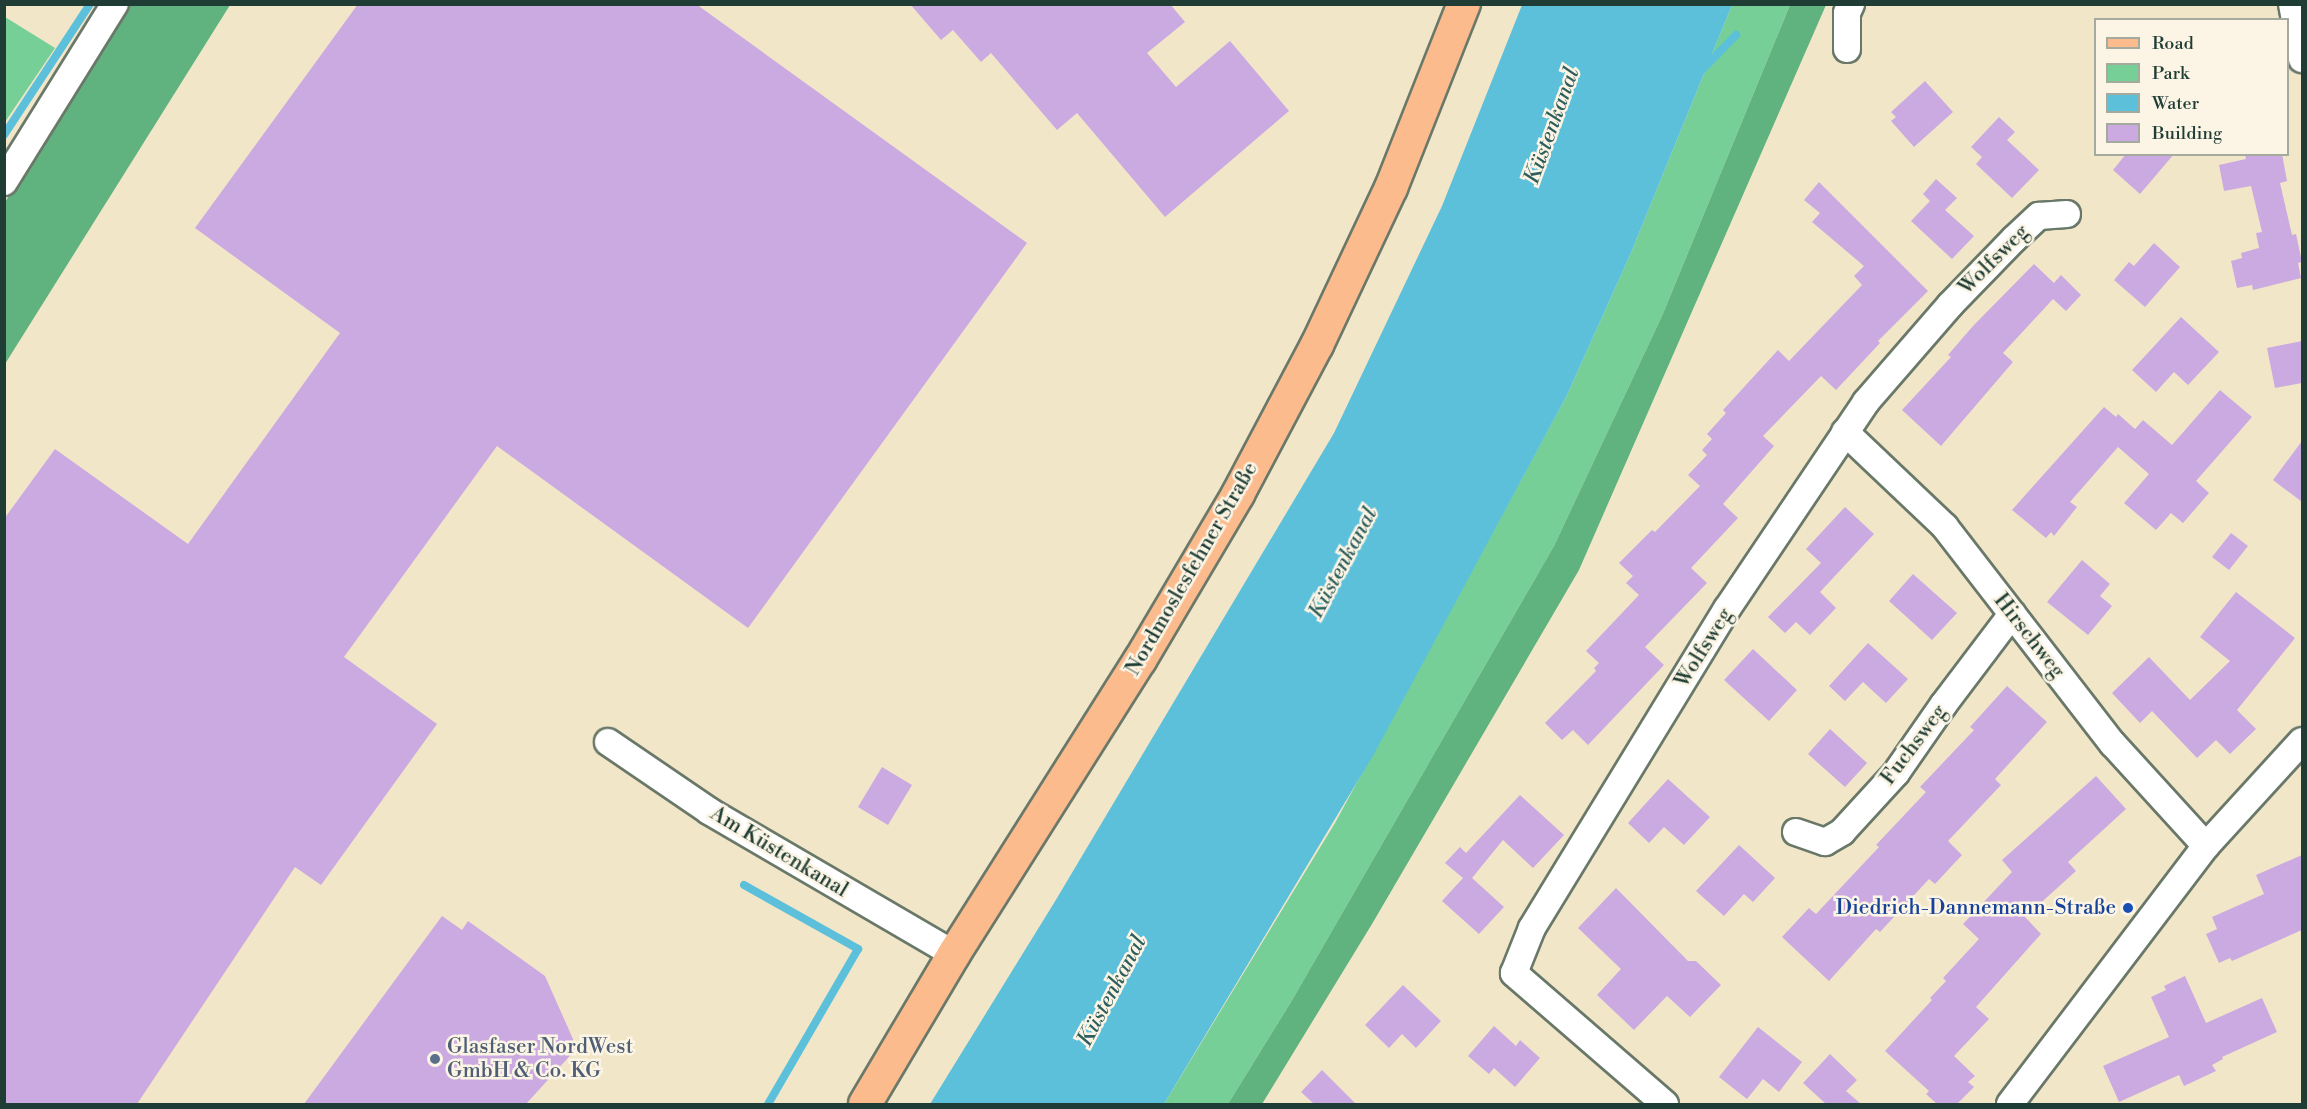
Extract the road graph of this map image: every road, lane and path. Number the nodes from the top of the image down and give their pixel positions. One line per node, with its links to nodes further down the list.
1 (115, 4): 7 (street)
2 (1464, 4): 16 (main road, Nordmoslesfehner Straße)
3 (1851, 4): 5 (street)
4 (2292, 4): 6 (street)
5 (1847, 49)
6 (2302, 59)
7 (4, 182)
8 (2067, 214): 9 (street, Wolfsweg)
9 (1845, 432): 10 (street, Hirschweg); 18 (street, Wolfsweg)
10 (2012, 614): 14 (street, Fuchsweg); 15 (street, Hirschweg)
11 (2302, 741): 13 (street)
12 (608, 742): 16 (street, Am Küstenkanal)
13 (2292, 761): 15 (street)
14 (1796, 832)
15 (2206, 846): 19 (street)
16 (954, 954): 17 (main road, Nordmoslesfehner Straße)
17 (866, 1104)
18 (1665, 1104)
19 (2010, 1104)

